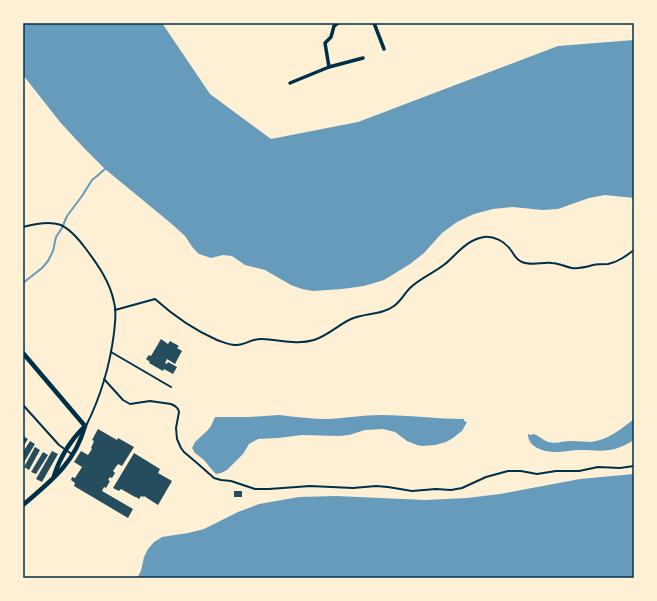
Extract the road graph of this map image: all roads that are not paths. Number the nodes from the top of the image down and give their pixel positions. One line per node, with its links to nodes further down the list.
1 (338, 23): 5 (street)
2 (374, 23): 3 (street)
3 (384, 48)
4 (363, 58): 5 (street)
5 (329, 67): 6 (street)
6 (290, 83)
7 (23, 228): 9 (lane)
8 (634, 250): 9 (lane)
9 (115, 310): 10 (lane)
10 (111, 352): 12 (lane); 13 (lane)
11 (23, 354): 15 (street)
12 (104, 380): 15 (lane); 18 (lane)
13 (170, 387)
14 (23, 405): 16 (lane)
15 (85, 426): 16 (street); 17 (street)
16 (65, 450): 17 (lane); 19 (street)
17 (73, 455): 19 (street)
18 (634, 466)
19 (54, 478): 20 (street)
20 (23, 505)

